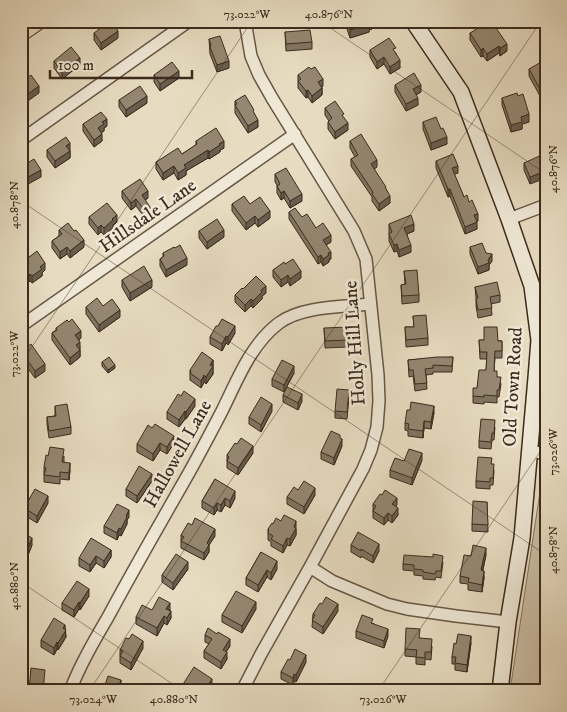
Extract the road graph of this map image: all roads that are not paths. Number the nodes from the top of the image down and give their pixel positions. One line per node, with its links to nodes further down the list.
1 (37, 21): 5 (highway)
2 (189, 21): 7 (street)
3 (245, 21): 6 (street, Holly Hill Lane)
4 (413, 21): 9 (main road, Old Town Road)
5 (21, 32)
6 (295, 134): 10 (street, Holly Hill Lane); 11 (street, Hillsdale Lane)
7 (21, 140)
8 (546, 204): 9 (street)
9 (509, 219): 12 (main road, Old Town Road)
10 (370, 304): 14 (street, Holly Hill Lane); 16 (street, Hallowell Lane)
11 (21, 326)
12 (530, 452): 13 (street); 15 (main road, Old Town Road)
13 (546, 453)
14 (310, 567): 15 (street); 17 (street, Holly Hill Lane)
15 (508, 622): 18 (main road, Old Town Road)
16 (70, 691)
17 (242, 691)
18 (500, 691)

